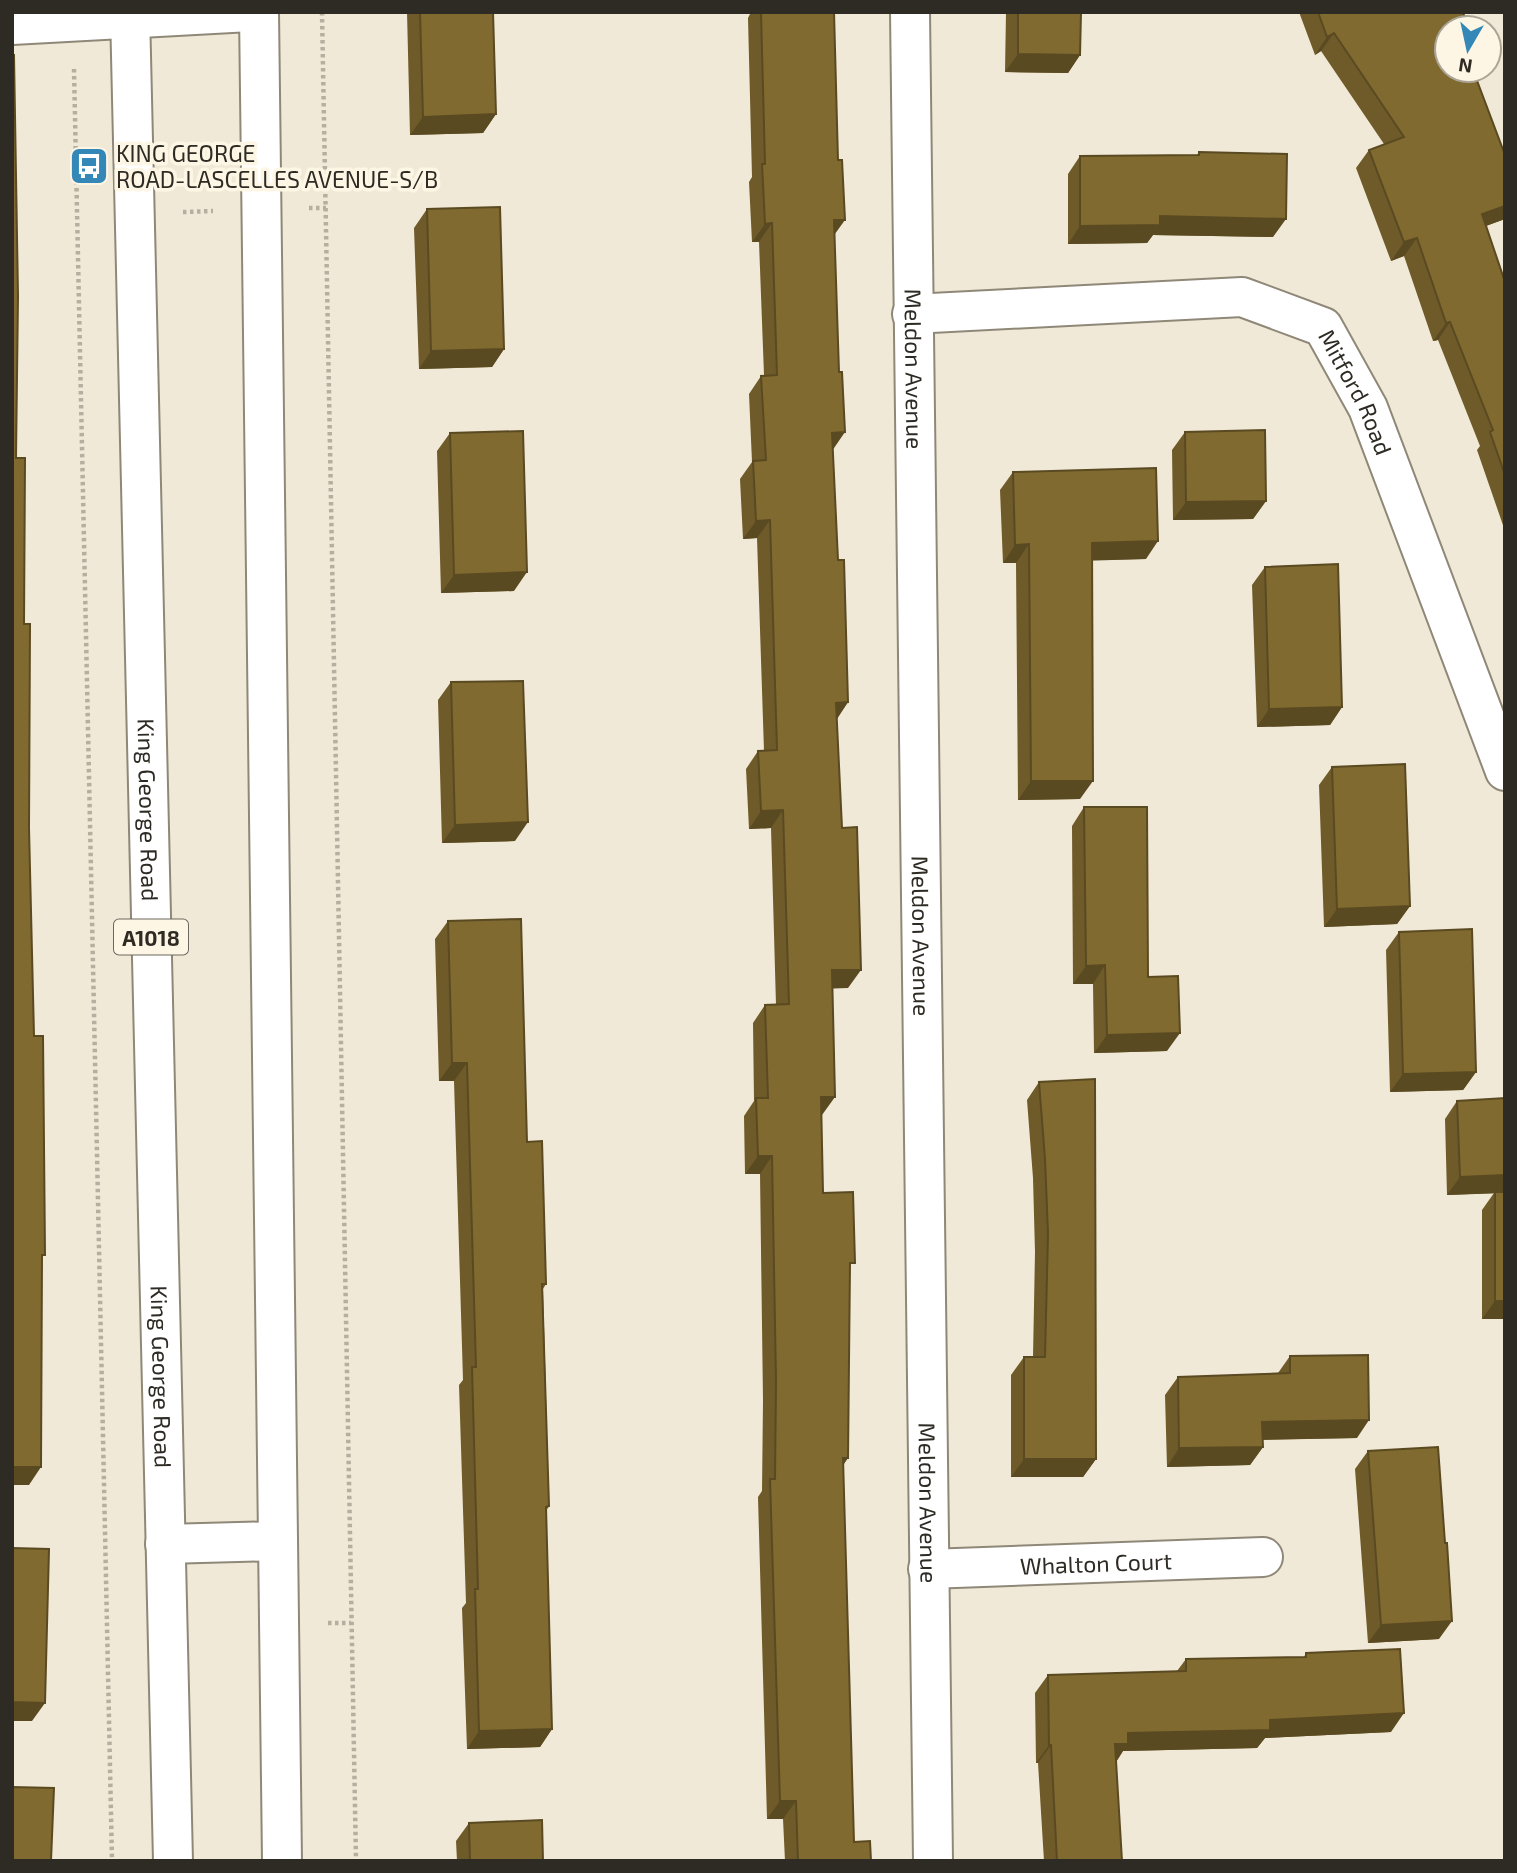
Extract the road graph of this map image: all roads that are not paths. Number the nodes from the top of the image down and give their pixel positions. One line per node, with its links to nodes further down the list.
1 (250, 12): 4 (main road)
2 (260, 12): 8 (main road)
3 (910, 12): 6 (main road, Meldon Avenue)
4 (130, 16): 5 (main road); 9 (main road, King George Road / A1018)
5 (12, 25)
6 (912, 314): 7 (main road, Mitford Road); 11 (main road, Meldon Avenue)
7 (1505, 771)
8 (278, 1541): 9 (main road); 13 (main road)
9 (165, 1544): 12 (main road, King George Road / A1018)
10 (1262, 1557): 11 (main road, Whalton Court)
11 (928, 1569): 14 (main road, Meldon Avenue)
12 (173, 1861)
13 (282, 1861)
14 (933, 1861)

